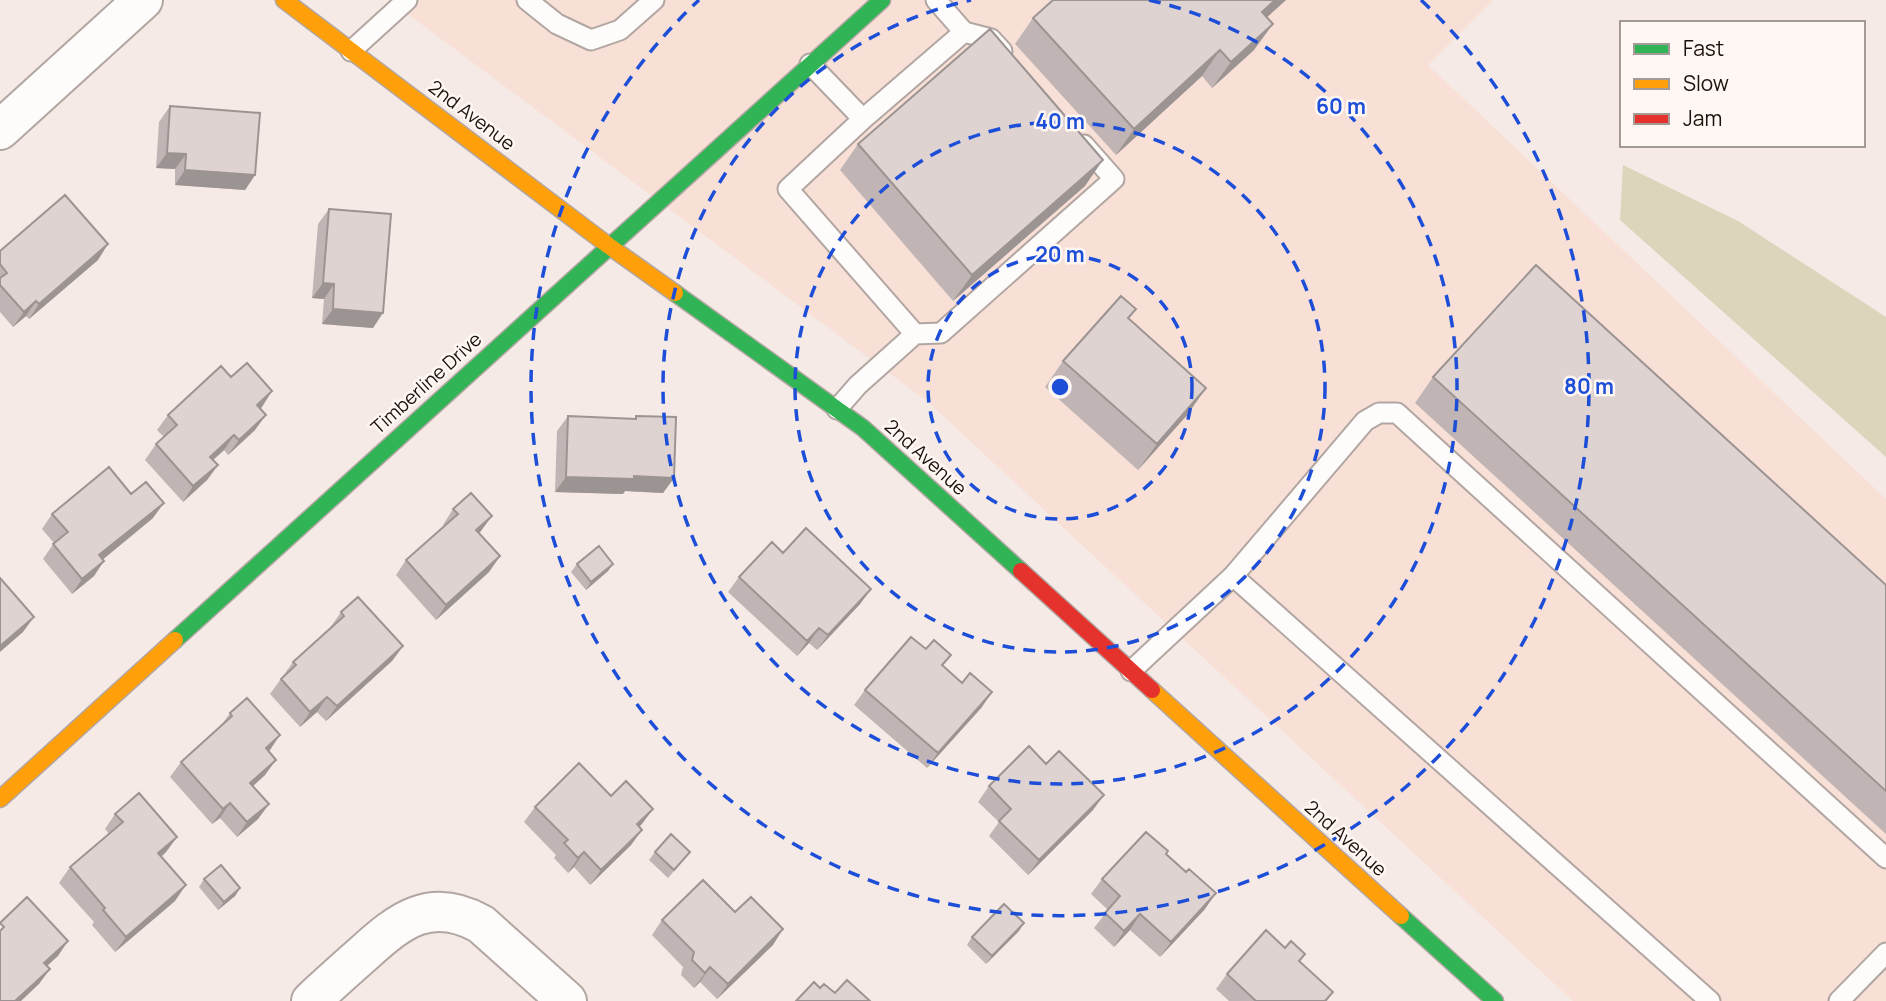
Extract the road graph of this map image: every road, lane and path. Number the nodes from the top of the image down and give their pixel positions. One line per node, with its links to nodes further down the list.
1 (143, 0): 14 (street)
2 (284, 0): 9 (street, 2nd Avenue)
3 (407, 0): 9 (lane)
4 (527, 0): 5 (lane)
5 (654, 0)
6 (882, 0): 10 (street, Timberline Drive)
7 (936, 0): 8 (lane)
8 (964, 32): 11 (lane); 12 (lane)
9 (351, 51): 15 (street, 2nd Avenue)
10 (810, 64): 12 (lane); 15 (street, Timberline Drive)
11 (1018, 69)
12 (863, 119): 16 (lane)
13 (1070, 129): 16 (lane)
14 (0, 130)
15 (609, 246): 17 (street, 2nd Avenue); 20 (street, Timberline Drive)
16 (915, 334): 17 (lane)
17 (837, 409): 19 (street, 2nd Avenue)
18 (1233, 576): 19 (lane); 21 (lane); 26 (lane)
19 (1131, 671): 25 (street, 2nd Avenue)
20 (0, 799)
21 (1886, 858)
22 (1886, 953): 27 (lane)
23 (311, 1001): 24 (street)
24 (567, 1001)
25 (1495, 1001)
26 (1710, 1001)
27 (1839, 1001)

